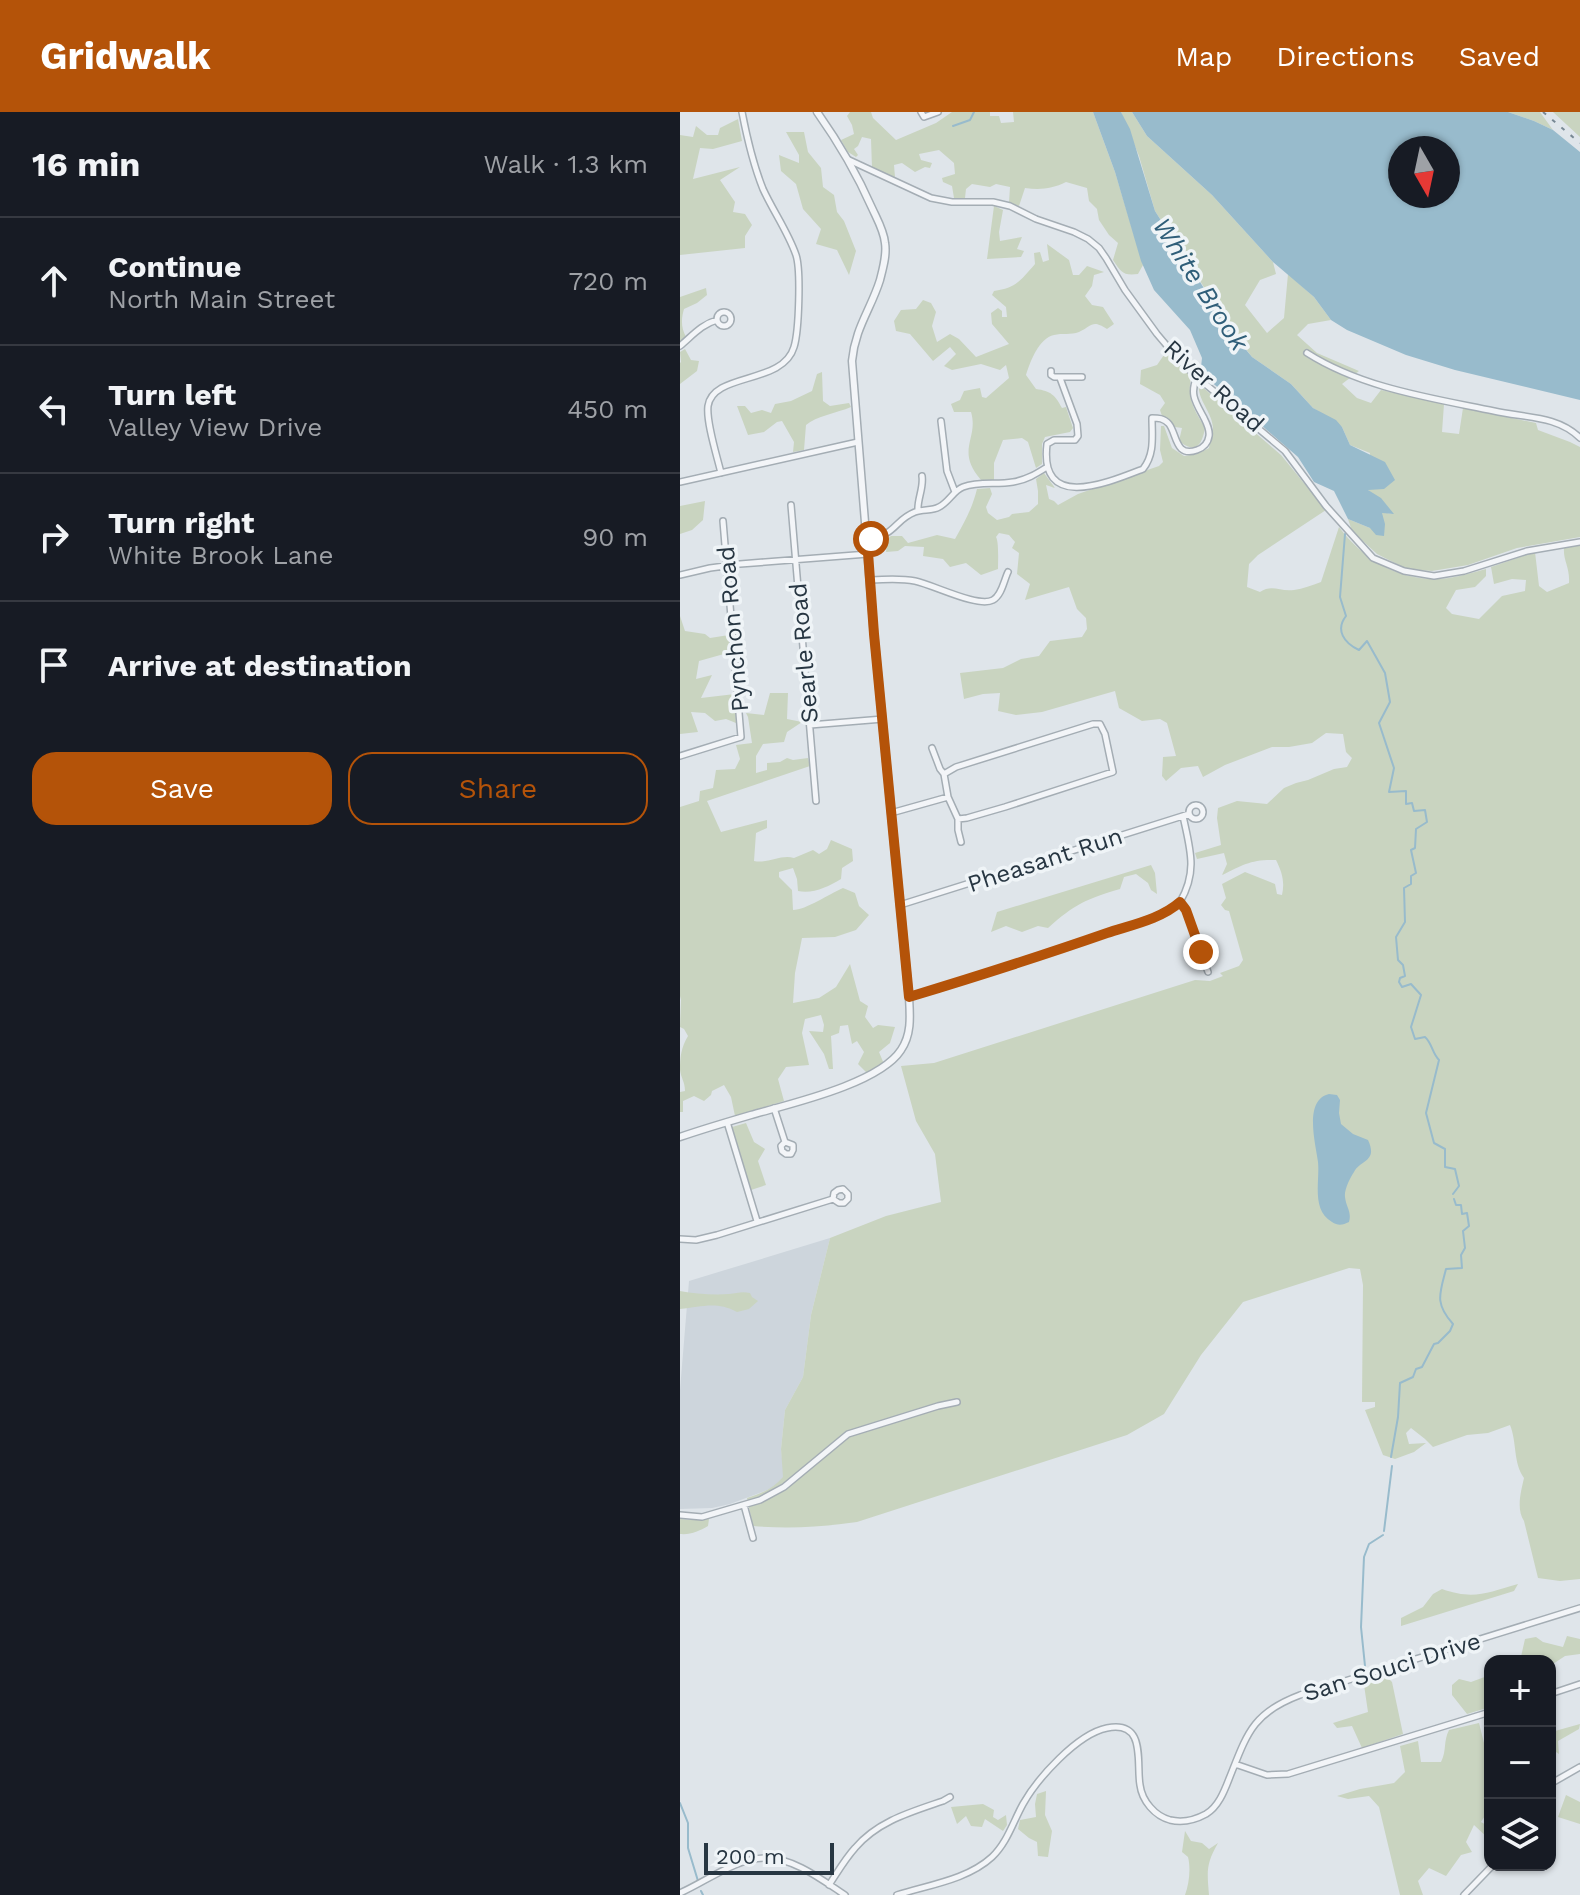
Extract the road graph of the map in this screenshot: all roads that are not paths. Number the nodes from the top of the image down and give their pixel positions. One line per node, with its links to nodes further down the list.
1 (742, 112): 17 (street)
2 (817, 112): 5 (street)
3 (921, 112): 4 (street)
4 (938, 112)
5 (849, 160): 11 (street, River Road); 15 (street)
6 (717, 320): 7 (street)
7 (680, 346)
8 (1307, 353): 14 (street)
9 (1051, 371): 12 (street)
10 (1082, 377): 12 (street)
11 (1197, 377): 16 (street); 25 (street, River Road)
12 (1060, 378): 16 (street)
13 (941, 421): 20 (street)
14 (1580, 438)
15 (858, 442): 17 (street); 24 (street)
16 (1047, 467): 20 (street)
17 (721, 473): 19 (street)
18 (922, 476): 22 (street)
19 (680, 482)
20 (955, 492): 22 (street)
21 (791, 505): 27 (street, Searle Road)
22 (918, 511): 24 (street)
23 (723, 521): 28 (street, Pynchon Road)
24 (867, 539): 26 (street)
25 (1580, 542)
26 (869, 554): 27 (street); 31 (street)
27 (795, 560): 28 (street); 33 (street, Searle Road)
28 (727, 566): 30 (street); 35 (street, Pynchon Road)
29 (1008, 572): 31 (street)
30 (680, 575)
31 (871, 580): 32 (street)
32 (883, 719): 33 (street); 39 (street)
33 (810, 725): 38 (street, Searle Road)
34 (932, 748): 36 (street)
35 (680, 756)
36 (944, 774): 37 (street); 40 (street)
37 (948, 797): 39 (street); 40 (street)
38 (816, 801)
39 (891, 813): 43 (street)
40 (958, 819): 41 (street)
41 (961, 842)
42 (1180, 902): 43 (street, Pheasant Run); 44 (street); 45 (street)
43 (900, 905): 45 (street)
44 (1208, 972)
45 (909, 997): 46 (street)
46 (774, 1108): 47 (street); 49 (street)
47 (727, 1122): 48 (street); 51 (street)
48 (680, 1137)
49 (785, 1142)
50 (833, 1199): 51 (street)
51 (757, 1221): 52 (street)
52 (680, 1239)
53 (957, 1402): 54 (street)
54 (744, 1505): 55 (street); 56 (street)
55 (680, 1515)
56 (753, 1538)
57 (1580, 1608): 61 (street, San Souci Drive)
58 (1580, 1684): 59 (street)
59 (1556, 1692)
60 (1484, 1714): 61 (street)
61 (1235, 1764): 69 (street, San Souci Drive)
62 (1580, 1767): 63 (street)
63 (1556, 1781)
64 (950, 1797): 66 (street)
65 (1487, 1871): 70 (street)
66 (829, 1885): 67 (street); 68 (street)
67 (680, 1893)
68 (845, 1895)
69 (897, 1895)
70 (1464, 1895)

